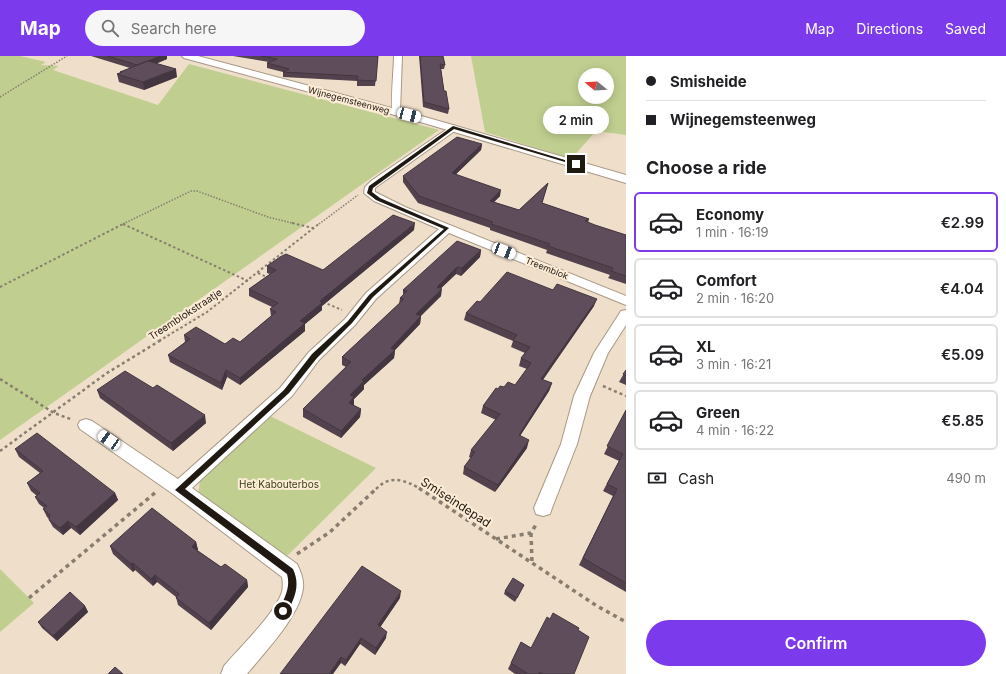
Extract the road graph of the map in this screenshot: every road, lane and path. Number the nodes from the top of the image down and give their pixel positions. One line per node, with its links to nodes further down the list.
1 (67, 56): 4 (path)
2 (187, 56): 5 (street, Wijnegemsteenweg)
3 (398, 56): 5 (street)
4 (0, 97)
5 (396, 112): 6 (street, Wijnegemsteenweg)
6 (453, 128): 7 (street, Wijnegemsteenweg); 8 (street)
7 (626, 179)
8 (375, 183): 10 (path, Treemblokstraatje); 11 (street, Treemblok)
9 (123, 224): 10 (path); 14 (path); 15 (path)
10 (313, 228): 12 (path, Treemblokstraatje)
11 (447, 228): 17 (street, Treemblok); 18 (street)
12 (258, 274): 13 (path); 14 (path, Treemblokstraatje)
13 (272, 280)
14 (248, 281): 23 (path, Treemblokstraatje)
15 (0, 287)
16 (316, 299): 18 (path)
17 (626, 301)
18 (356, 314): 26 (street)
19 (626, 314): 21 (street)
20 (0, 379): 23 (path)
21 (590, 379): 22 (path); 27 (street)
22 (626, 396)
23 (54, 413): 25 (path, Treemblokstraatje)
24 (86, 425): 26 (street)
25 (0, 451)
26 (174, 486): 31 (street); 32 (path)
27 (543, 508): 28 (path)
28 (531, 533): 29 (path); 30 (path)
29 (496, 539): 30 (path, Smiseindepad); 31 (path, Smiseindepad)
30 (532, 563): 33 (path, Smiseindepad)
31 (282, 564): 34 (street)
32 (29, 598)
33 (626, 622)
34 (232, 674)

